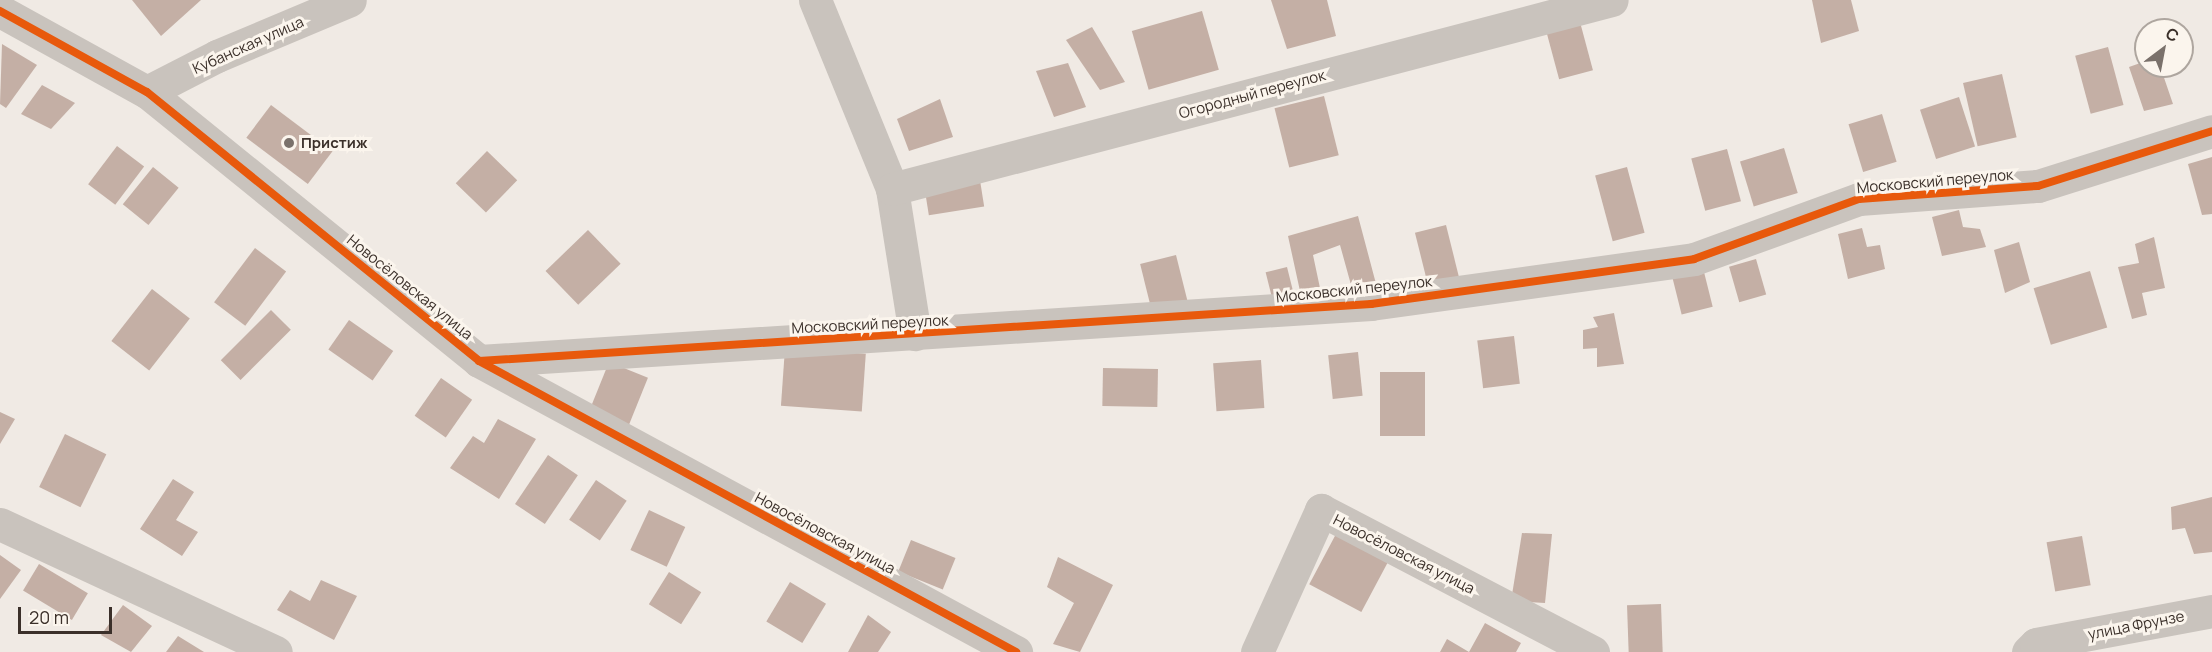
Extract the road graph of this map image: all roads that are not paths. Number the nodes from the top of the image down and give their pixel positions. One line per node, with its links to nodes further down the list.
1 (350, 0): 5 (street, Кубанская улица)
2 (814, 0): 7 (street)
3 (1612, 0): 7 (street, Огородный переулок)
4 (0, 11): 5 (street, Новосёловская улица)
5 (147, 92): 9 (street, Новосёловская улица)
6 (2212, 131): 8 (street, Московский переулок)
7 (892, 189): 8 (street)
8 (915, 334): 9 (street, Московский переулок)
9 (479, 361): 13 (street, Новосёловская улица)
10 (0, 524): 12 (street)
11 (2212, 611): 16 (street, улица Фрунзе)
12 (276, 652)
13 (1016, 652)
14 (1257, 652): 15 (street, Новосёловская улица)
15 (1593, 652)
16 (2028, 652)

